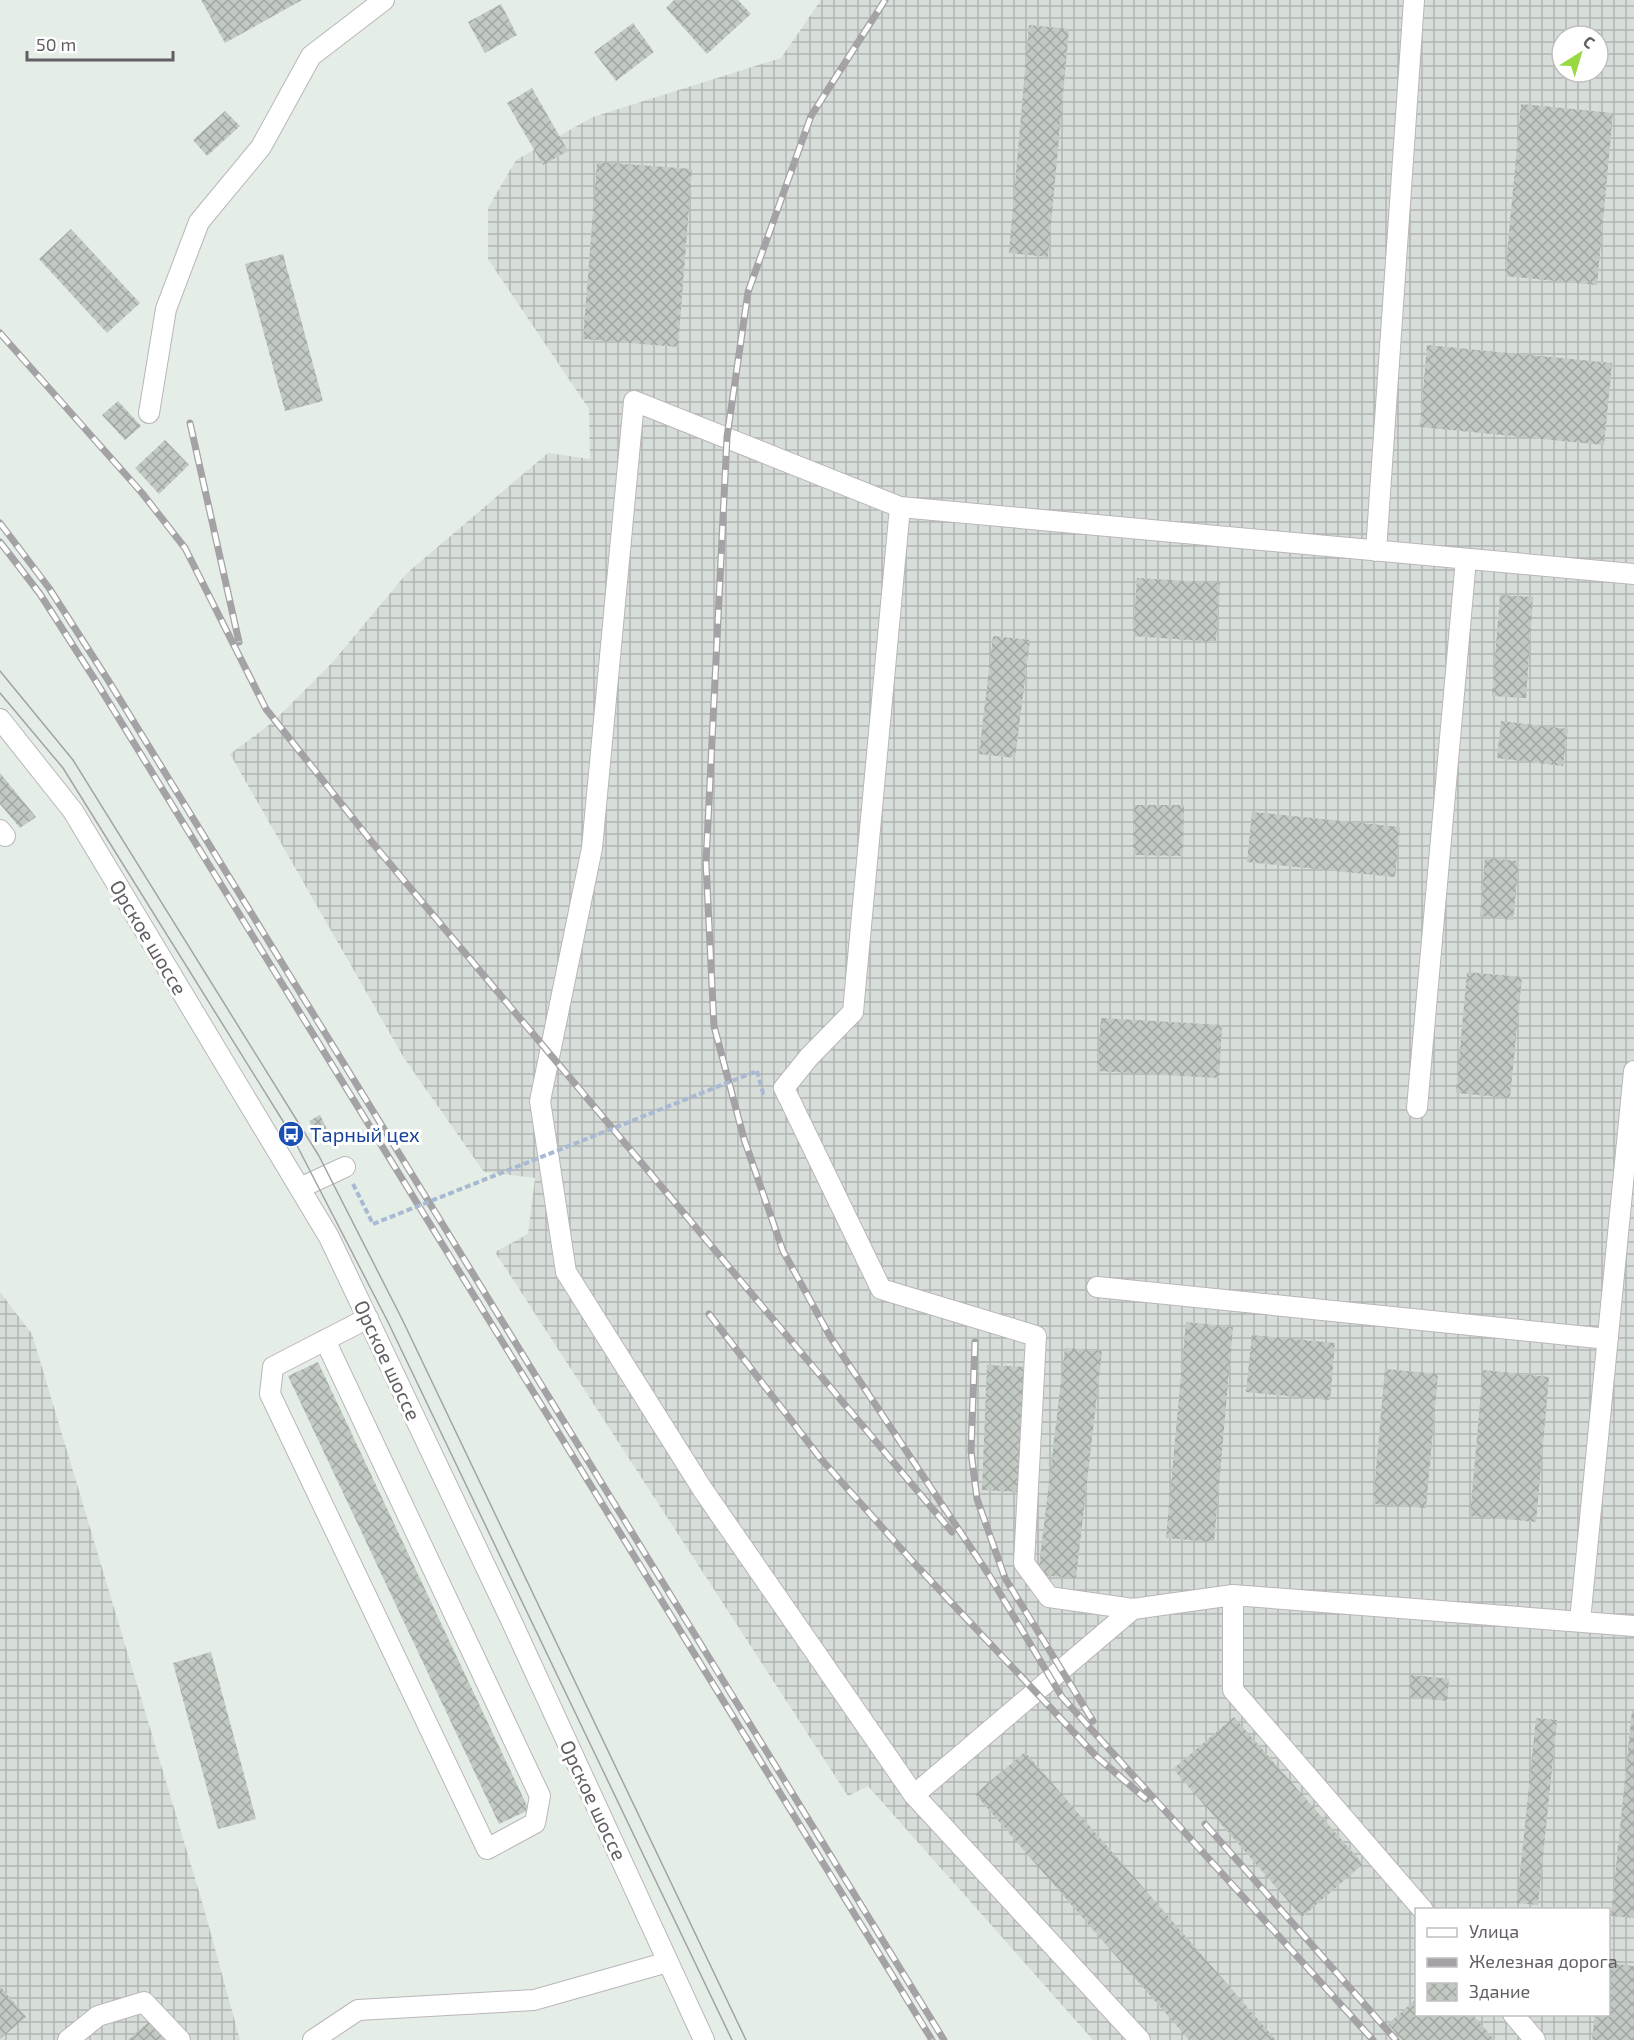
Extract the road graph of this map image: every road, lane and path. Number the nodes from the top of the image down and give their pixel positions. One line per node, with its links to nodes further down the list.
1 (384, 0): 3 (street)
2 (1413, 0): 5 (street)
3 (149, 413)
4 (900, 507): 5 (street); 19 (street); 22 (street)
5 (1376, 551): 6 (street)
6 (1466, 559): 7 (street); 11 (street)
7 (1634, 574)
8 (0, 719): 13 (street, Орское шоссе)
9 (757, 1071): 12 (path, bridge)
10 (1634, 1071): 16 (street)
11 (1417, 1108)
12 (345, 1167): 13 (street)
13 (300, 1188): 15 (street, Орское шоссе)
14 (1097, 1287): 16 (street)
15 (368, 1318): 17 (street); 24 (street, Орское шоссе)
16 (1608, 1339): 20 (street)
17 (325, 1340): 17 (street)
18 (1233, 1595): 19 (street); 20 (street); 23 (street)
19 (1133, 1609): 22 (street)
20 (1580, 1621): 21 (street)
21 (1634, 1626)
22 (914, 1795): 30 (street)
23 (1421, 1908)
24 (668, 1962): 28 (street); 29 (street, Орское шоссе)
25 (1516, 2016): 31 (street)
26 (68, 2040): 27 (street)
27 (180, 2040)
28 (313, 2040)
29 (704, 2040)
30 (1140, 2040)
31 (1536, 2040)

